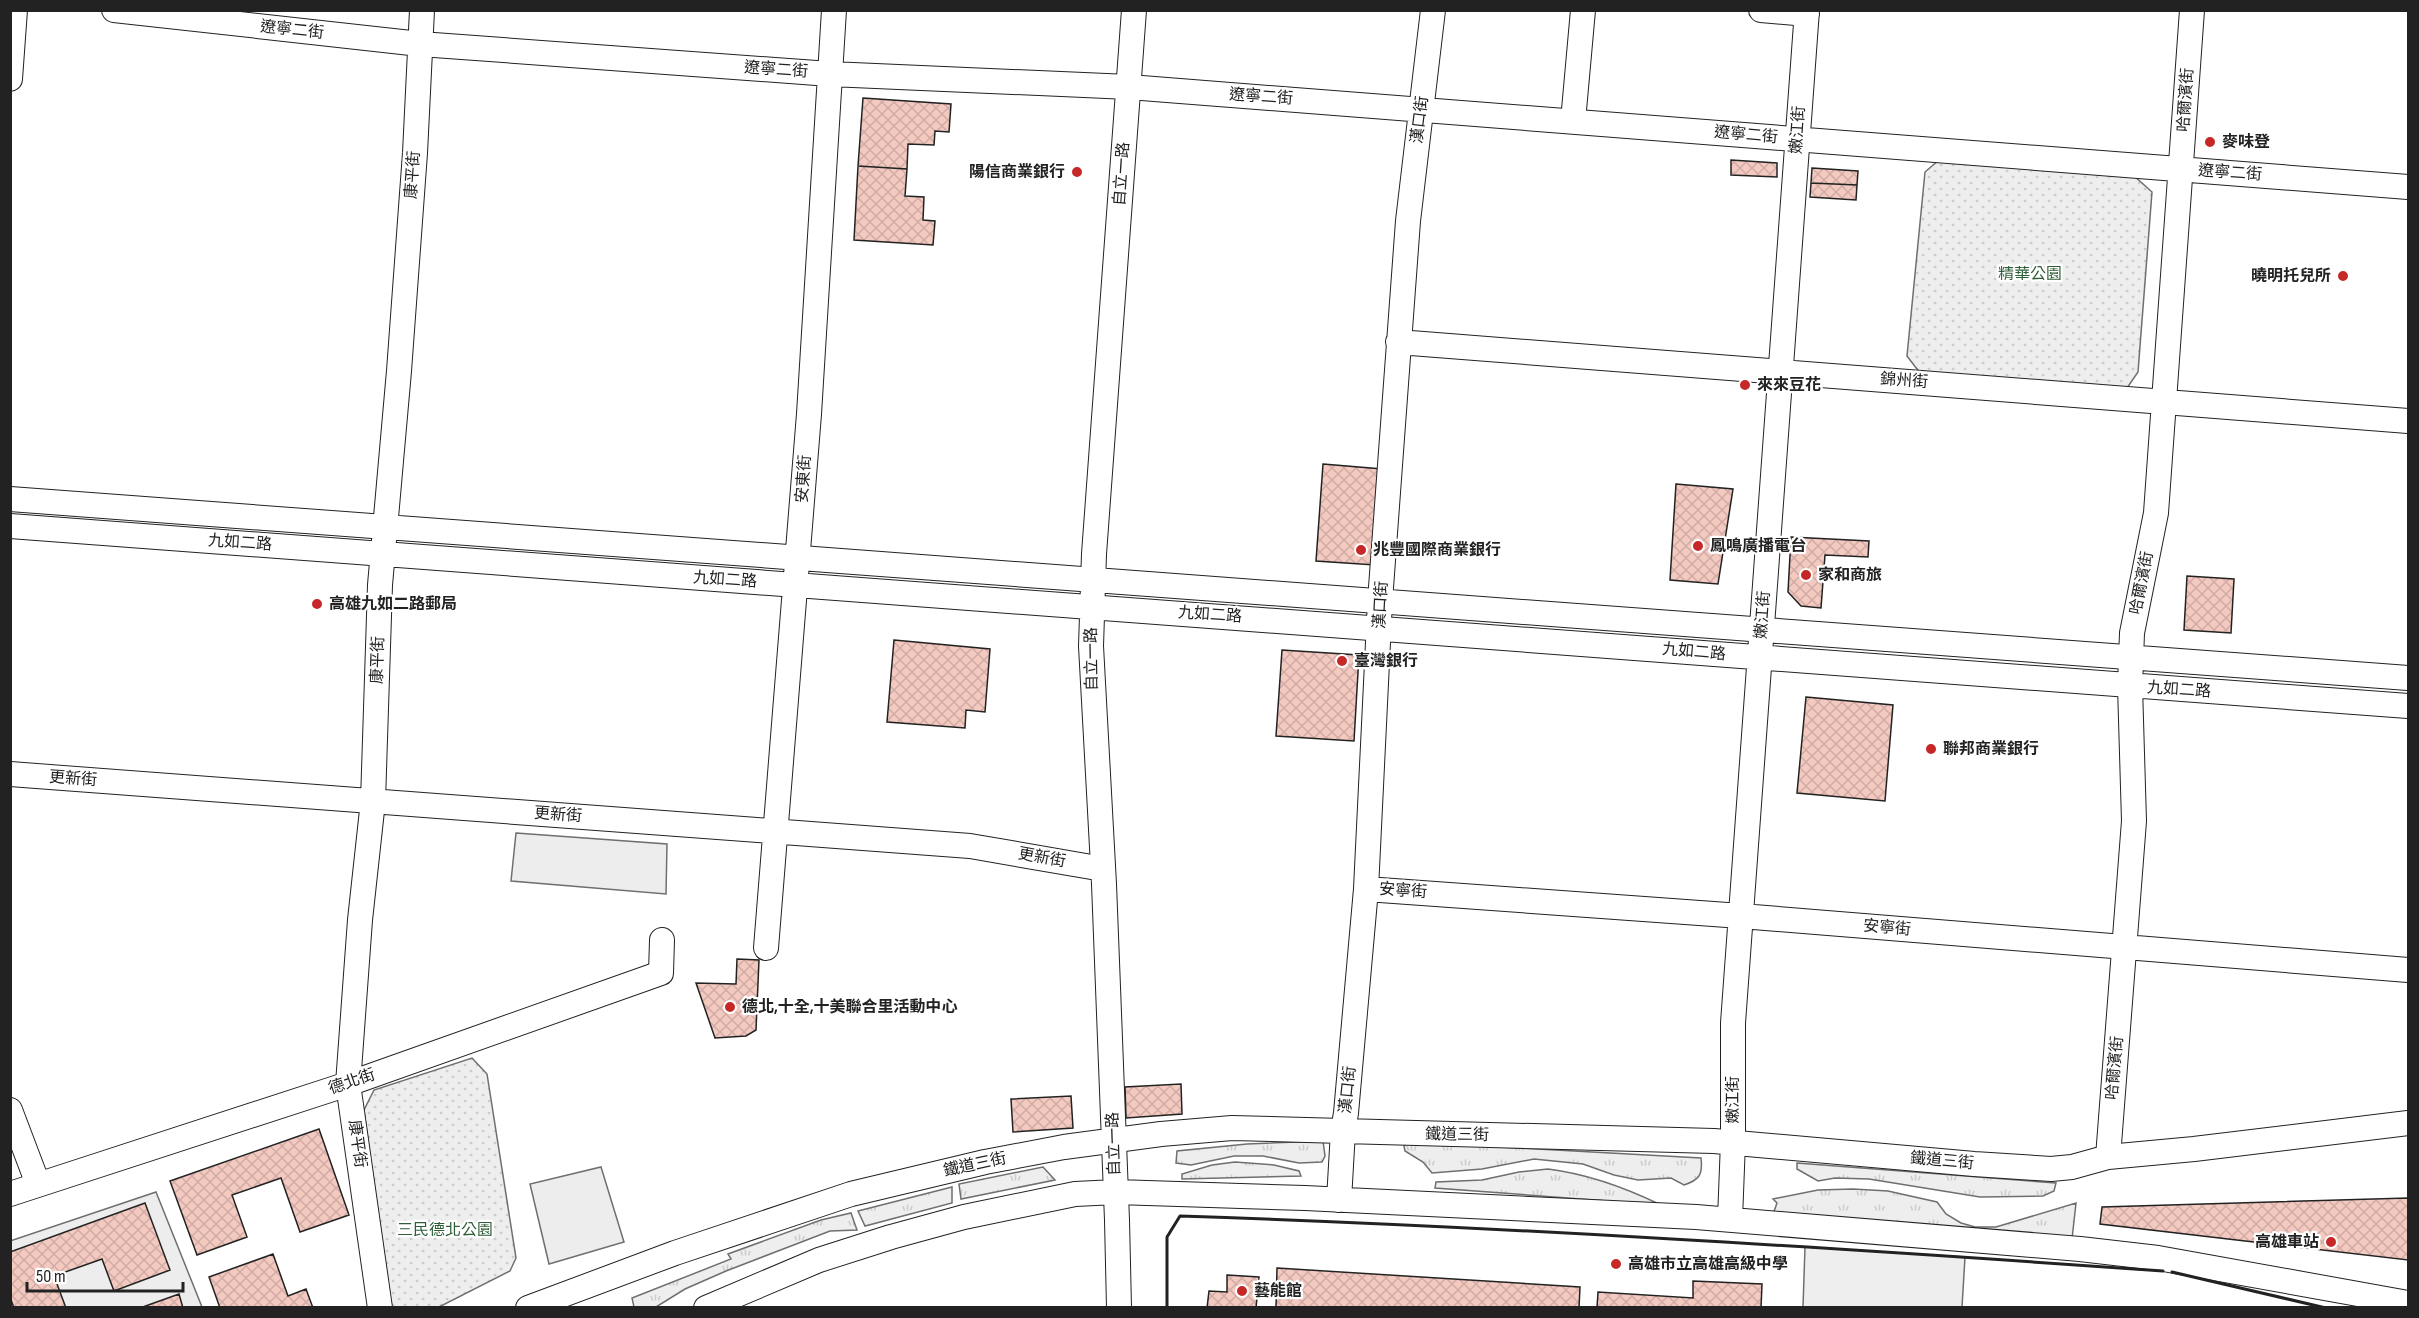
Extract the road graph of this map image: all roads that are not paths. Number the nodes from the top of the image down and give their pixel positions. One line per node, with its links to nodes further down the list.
1 (15, 10): 13 (street)
2 (114, 10): 11 (street, 遼寧二街)
3 (422, 10): 11 (street, 康平街)
4 (834, 10): 12 (street, 安東街)
5 (1134, 10): 14 (street, 自立一路)
6 (1433, 10): 15 (street, 漢口街)
7 (1583, 10): 16 (street)
8 (1761, 10): 10 (street)
9 (2192, 10): 18 (street, 哈爾濱街)
10 (1807, 12): 17 (street, 嫩江街)
11 (420, 44): 12 (street, 遼寧二街); 26 (street, 康平街)
12 (830, 74): 14 (street, 遼寧二街); 28 (street, 安東街)
13 (10, 80)
14 (1129, 87): 15 (street, 遼寧二街); 29 (street, 自立一路)
15 (1422, 109): 16 (street, 遼寧二街); 20 (street, 漢口街)
16 (1573, 121): 17 (street, 遼寧二街)
17 (1797, 139): 18 (street, 遼寧二街); 21 (street, 嫩江街)
18 (2181, 169): 19 (street, 遼寧二街); 22 (street, 哈爾濱街)
19 (2409, 187)
20 (1398, 342): 21 (street, 錦州街); 31 (street, 漢口街)
21 (1781, 371): 22 (street, 錦州街); 34 (street, 嫩江街)
22 (2164, 401): 23 (street, 錦州街); 36 (street, 哈爾濱街)
23 (2409, 421)
24 (10, 499): 26 (street, 九如二路)
25 (10, 526): 27 (street, 九如二路)
26 (384, 527): 27 (street, 康平街); 28 (street, 九如二路)
27 (382, 554): 30 (street, 九如二路); 41 (street, 康平街)
28 (799, 558): 29 (street, 九如二路); 30 (street, 安東街)
29 (1093, 582): 31 (street, 九如二路); 32 (street, 自立一路)
30 (796, 585): 32 (street, 九如二路); 42 (street, 安東街)
31 (1380, 601): 33 (street, 漢口街); 34 (street, 九如二路)
32 (1092, 607): 33 (street, 九如二路); 43 (street, 自立一路)
33 (1379, 628): 35 (street, 九如二路); 44 (street, 漢口街)
34 (1762, 631): 35 (street, 嫩江街); 36 (street, 九如二路)
35 (1760, 658): 38 (street, 九如二路); 45 (street, 嫩江街)
36 (2130, 658): 37 (street, 九如二路); 38 (street, 哈爾濱街)
37 (2409, 678)
38 (2130, 686): 39 (street, 九如二路); 47 (street, 哈爾濱街)
39 (2409, 706)
40 (10, 774): 41 (street, 更新街)
41 (373, 801): 42 (street, 更新街); 50 (street, 康平街)
42 (775, 831): 43 (street, 更新街); 48 (street, 安東街)
43 (1103, 869): 54 (street, 自立一路)
44 (1366, 889): 45 (street, 安寧街); 53 (street, 漢口街)
45 (1741, 916): 47 (street, 安寧街); 55 (street, 嫩江街)
46 (662, 940): 50 (street, 德北街)
47 (2126, 947): 49 (street, 安寧街); 56 (street, 哈爾濱街)
48 (766, 948)
49 (2409, 970)
50 (348, 1084): 57 (street, 德北街); 63 (street, 康平街)
51 (10, 1110): 57 (street)
52 (2409, 1123): 56 (street, 鐵道三街)
53 (1343, 1131): 54 (street, 鐵道三街); 55 (street, 鐵道三街); 60 (street, 漢口街)
54 (1114, 1141): 58 (street, 自立一路); 64 (street, 鐵道三街)
55 (1733, 1142): 56 (street, 鐵道三街); 61 (street, 嫩江街)
56 (2108, 1157)
57 (38, 1184): 59 (street, 德北街)
58 (1116, 1192): 60 (street); 65 (street); 66 (street, 自立一路)
59 (10, 1194)
60 (1339, 1200): 61 (street)
61 (1731, 1220): 62 (street)
62 (2409, 1303)
63 (380, 1308)
64 (528, 1308)
65 (706, 1308)
66 (1119, 1308)

